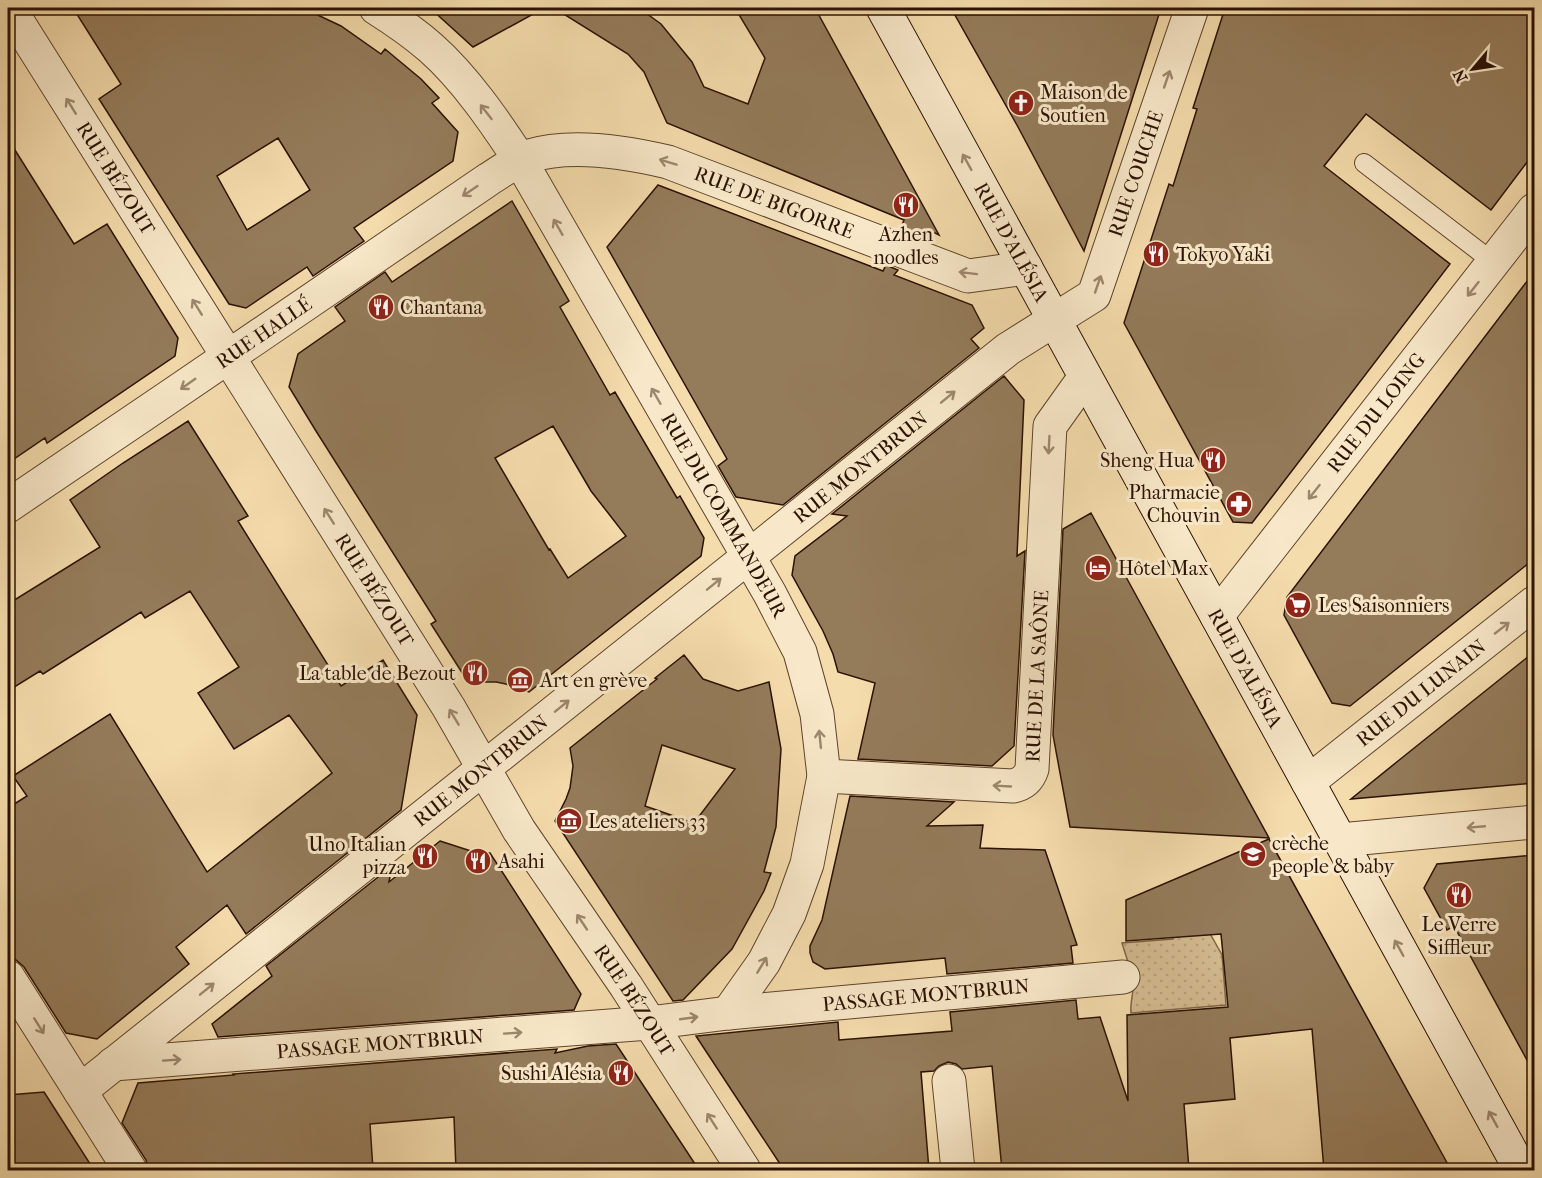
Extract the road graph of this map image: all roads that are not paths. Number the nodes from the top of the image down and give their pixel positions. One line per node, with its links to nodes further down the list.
1 (9, 8): 11 (street, RUE BÉZOUT, one-way to 1)
2 (376, 8): 5 (street, RUE DU COMMANDEUR, one-way to 2)
3 (883, 8): 9 (street, RUE D'ALÉSIA, one-way to 3)
4 (1192, 8): 10 (street, RUE COUCHE, one-way to 4)
5 (520, 160): 9 (street, RUE DE BIGORRE, one-way to 5); 11 (street, RUE HALLÉ, one-way to 11); 14 (street, RUE DU COMMANDEUR, one-way to 5)
6 (1364, 163): 8 (lane)
7 (1534, 210): 8 (street, RUE DU LOING)
8 (1493, 262): 16 (street, RUE DU LOING, one-way to 16)
9 (1026, 268): 10 (street, RUE D'ALÉSIA)
10 (1054, 320): 12 (street, RUE D'ALÉSIA); 14 (street, RUE MONTBRUN, one-way to 10)
11 (228, 356): 13 (street, RUE HALLÉ, one-way to 13); 17 (street, RUE BÉZOUT, one-way to 11)
12 (1085, 376): 16 (street, RUE D'ALÉSIA); 18 (street, RUE DE LA SAÔNE, one-way to 18)
13 (8, 506)
14 (749, 556): 17 (street, RUE MONTBRUN, one-way to 14); 18 (street, RUE DU COMMANDEUR, one-way to 14)
15 (1534, 603): 19 (street, RUE DU LUNAIN, one-way to 15)
16 (1217, 616): 19 (street, RUE D'ALÉSIA)
17 (484, 768): 25 (street, RUE BÉZOUT, one-way to 17); 26 (street, RUE MONTBRUN, one-way to 17)
18 (824, 776): 24 (street, RUE DU COMMANDEUR, one-way to 18)
19 (1308, 782): 21 (street, RUE D'ALÉSIA)
20 (1534, 822): 21 (street, one-way to 21)
21 (1340, 840): 32 (street, RUE D'ALÉSIA, one-way to 21)
22 (8, 976): 28 (street, one-way to 28)
23 (1123, 977): 24 (street, PASSAGE MONTBRUN)
24 (728, 1012): 25 (street, one-way to 24)
25 (649, 1023): 26 (street, PASSAGE MONTBRUN, one-way to 25); 30 (street, RUE BÉZOUT, one-way to 25)
26 (113, 1064): 28 (street, RUE MONTBRUN)
27 (950, 1081): 31 (street)
28 (80, 1091): 29 (street)
29 (130, 1170)
30 (744, 1170)
31 (958, 1170)
32 (1521, 1170)

